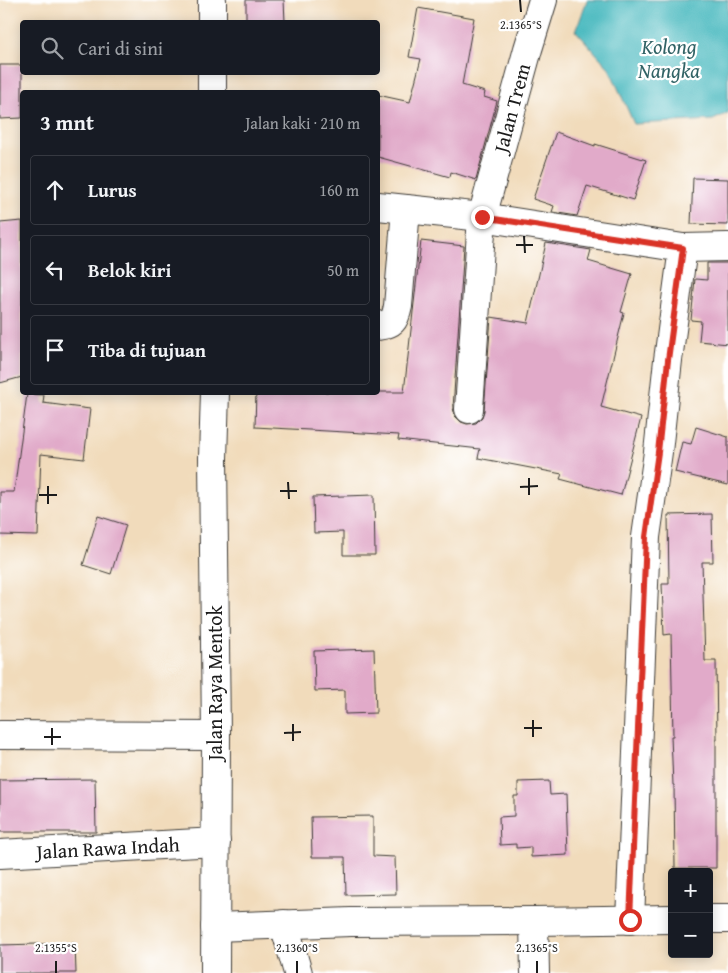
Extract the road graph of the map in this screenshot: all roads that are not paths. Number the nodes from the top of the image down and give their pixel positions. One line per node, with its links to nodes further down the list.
1 (212, 0): 3 (main road)
2 (543, 0): 8 (main road, Jalan Trem)
3 (212, 20)
4 (212, 75): 5 (main road)
5 (212, 90)
6 (380, 206): 7 (main road)
7 (406, 209): 8 (main road); 11 (main road)
8 (482, 217): 10 (main road); 13 (main road, Jalan Trem)
9 (728, 247): 10 (main road)
10 (683, 248): 20 (main road)
11 (380, 326)
12 (215, 395): 15 (main road, Jalan Raya Mentok)
13 (469, 409)
14 (0, 735): 15 (main road)
15 (216, 736): 16 (main road, Jalan Raya Mentok)
16 (216, 842): 17 (main road, Jalan Rawa Indah); 24 (main road, Jalan Raya Mentok)
17 (0, 854)
18 (713, 919): 19 (main road)
19 (728, 919)
20 (630, 920): 21 (main road); 22 (main road)
21 (668, 920)
22 (534, 921): 23 (main road); 27 (main road)
23 (284, 924): 24 (main road); 26 (main road)
24 (215, 927): 25 (main road, Jalan Raya Mentok)
25 (215, 973)
26 (298, 973)
27 (535, 973)

